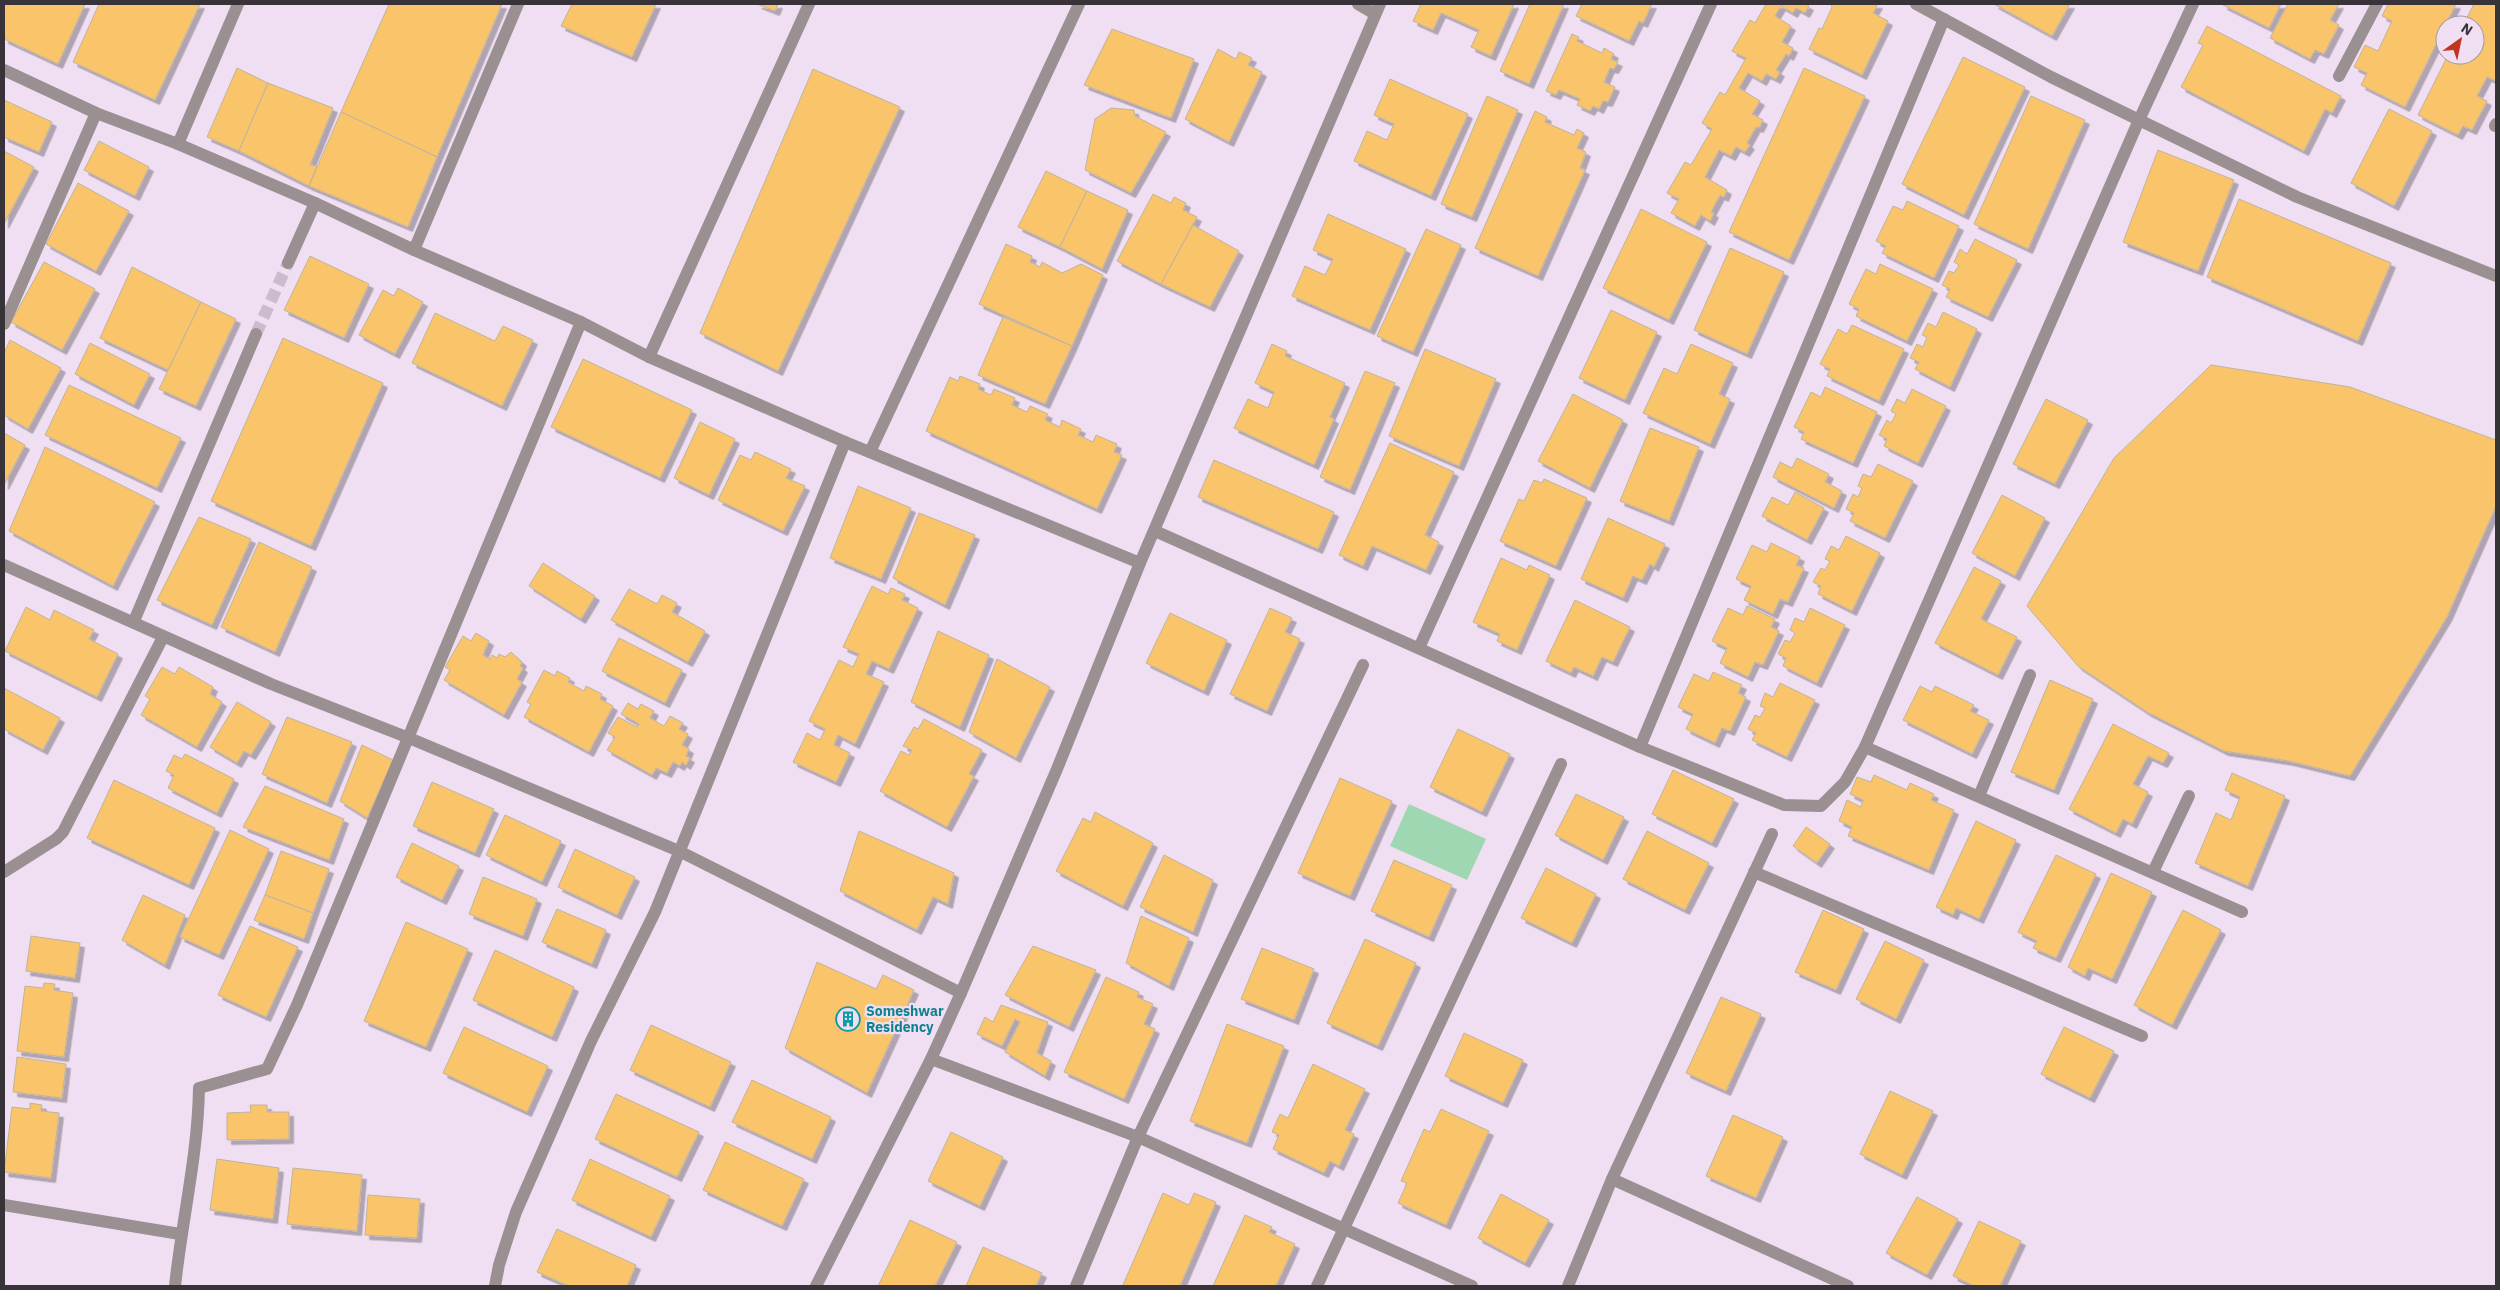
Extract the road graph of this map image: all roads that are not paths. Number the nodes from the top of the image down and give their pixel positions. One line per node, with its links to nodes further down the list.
1 (238, 4): 16 (street)
2 (518, 4): 18 (street)
3 (809, 4): 24 (street)
4 (1079, 4): 26 (street)
5 (1358, 4): 10 (street)
6 (1712, 4): 32 (street)
7 (1916, 4): 11 (street)
8 (2193, 4): 15 (street)
9 (2377, 4): 13 (street)
10 (1378, 9): 27 (street)
11 (1944, 19): 15 (street); 36 (street)
12 (4, 70): 14 (street)
13 (2339, 76)
14 (96, 112): 16 (street); 22 (street)
15 (2139, 120): 20 (street); 37 (street)
16 (178, 144): 17 (street)
17 (315, 203): 18 (street); 19 (street)
18 (414, 250): 21 (street)
19 (288, 263)
20 (2496, 276)
21 (581, 322): 24 (street); 35 (street)
22 (4, 324)
23 (256, 334): 30 (street)
24 (649, 357): 25 (street)
25 (845, 442): 26 (street); 42 (street)
26 (870, 452): 28 (street)
27 (1155, 531): 28 (street); 32 (street)
28 (1140, 563): 47 (street)
29 (4, 565): 30 (street)
30 (134, 622): 31 (street)
31 (163, 636): 35 (street); 43 (street)
32 (1419, 648): 36 (street)
33 (1363, 664): 50 (street)
34 (2030, 675): 39 (street)
35 (409, 738): 42 (street); 54 (street)
36 (1640, 747): 37 (street)
37 (1865, 747): 39 (street)
38 (1561, 764): 53 (street)
39 (1979, 796): 45 (street)
40 (2188, 796): 45 (street)
41 (1772, 834): 44 (street)
42 (679, 851): 47 (street); 56 (street)
43 (4, 872)
44 (1754, 872): 48 (street); 51 (street)
45 (2153, 872): 46 (street)
46 (2242, 912)
47 (961, 993): 49 (street)
48 (2142, 1036)
49 (931, 1059): 50 (street); 57 (street)
50 (1138, 1137): 53 (street); 58 (street)
51 (1612, 1179): 61 (street); 62 (street)
52 (4, 1205): 54 (street)
53 (1343, 1228): 59 (street); 60 (street)
54 (180, 1234): 55 (street)
55 (175, 1286)
56 (495, 1286)
57 (816, 1286)
58 (1076, 1286)
59 (1317, 1286)
60 (1472, 1286)
61 (1568, 1286)
62 (1848, 1286)

